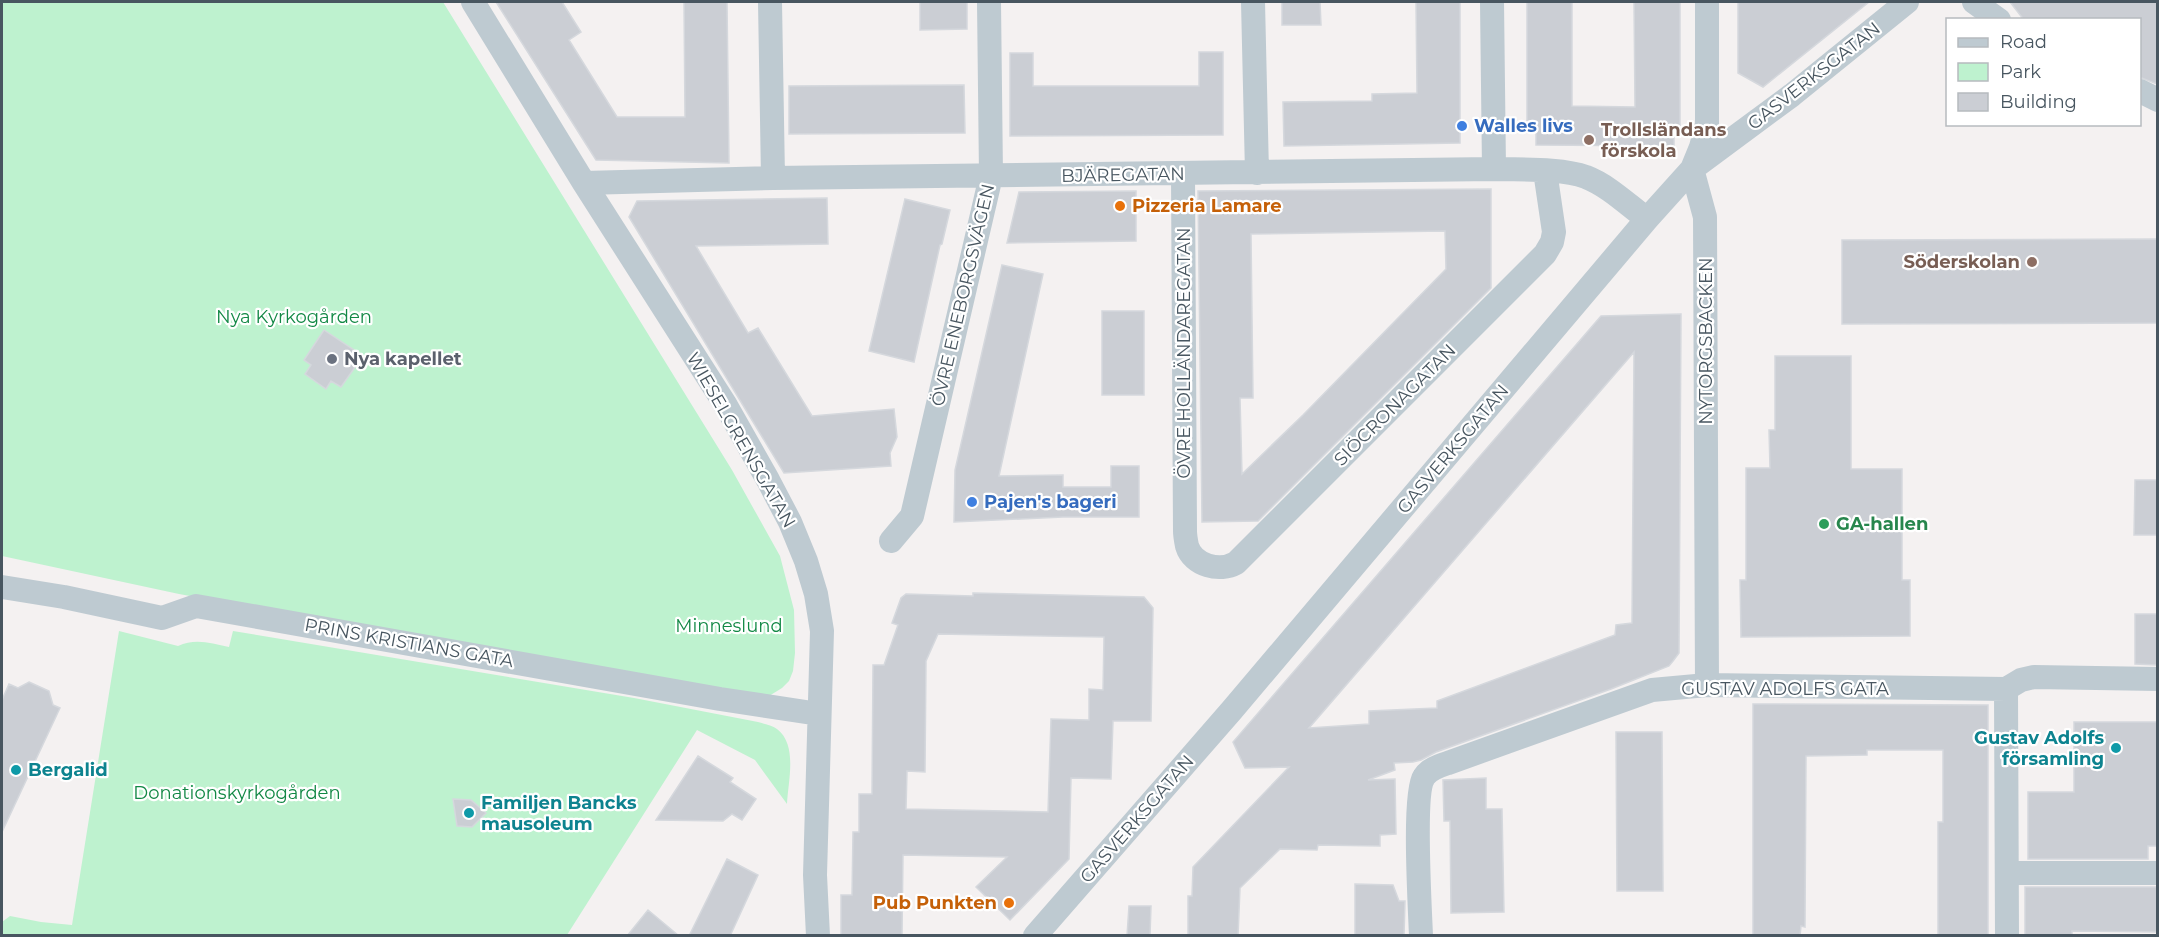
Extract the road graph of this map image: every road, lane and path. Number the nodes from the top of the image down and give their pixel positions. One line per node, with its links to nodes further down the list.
1 (473, 2): 19 (street, WIESELGRENSGATAN)
2 (770, 2): 18 (street)
3 (989, 2): 17 (street, ÖVRE ENEBORGSVÄGEN)
4 (1253, 2): 15 (street)
5 (1492, 2): 12 (street)
6 (1707, 2): 13 (street)
7 (1907, 2): 13 (street, GASVERKSGATAN)
8 (1974, 2): 9 (street)
9 (1996, 18)
10 (2141, 92): 11 (street)
11 (2157, 100)
12 (1494, 169): 14 (street, BJÄREGATAN); 15 (street, BJÄREGATAN)
13 (1692, 169): 20 (street, GASVERKSGATAN); 25 (street, NYTORGSBACKEN)
14 (1545, 171): 20 (street, BJÄREGATAN); 21 (street, SIÖCRONAGATAN)
15 (1257, 173): 16 (street, BJÄREGATAN)
16 (1183, 174): 17 (street, BJÄREGATAN); 21 (street, ÖVRE HOLLÄNDAREGATAN)
17 (991, 176): 18 (street, BJÄREGATAN); 22 (street, ÖVRE ENEBORGSVÄGEN)
18 (772, 178): 19 (street, BJÄREGATAN)
19 (584, 183): 27 (street, WIESELGRENSGATAN)
20 (1647, 219): 31 (street, GASVERKSGATAN)
21 (1185, 531)
22 (891, 542)
23 (2, 587): 27 (street, PRINS KRISTIANS GATA)
24 (2157, 679): 26 (street, GUSTAV ADOLFS GATA)
25 (1707, 685): 26 (street, GUSTAV ADOLFS GATA); 32 (street, GUSTAV ADOLFS GATA)
26 (2006, 689): 28 (street)
27 (819, 714): 30 (street, WIESELGRENSGATAN)
28 (2007, 873): 29 (street); 33 (street)
29 (2157, 873)
30 (818, 936)
31 (1035, 936)
32 (1421, 936)
33 (2007, 936)

